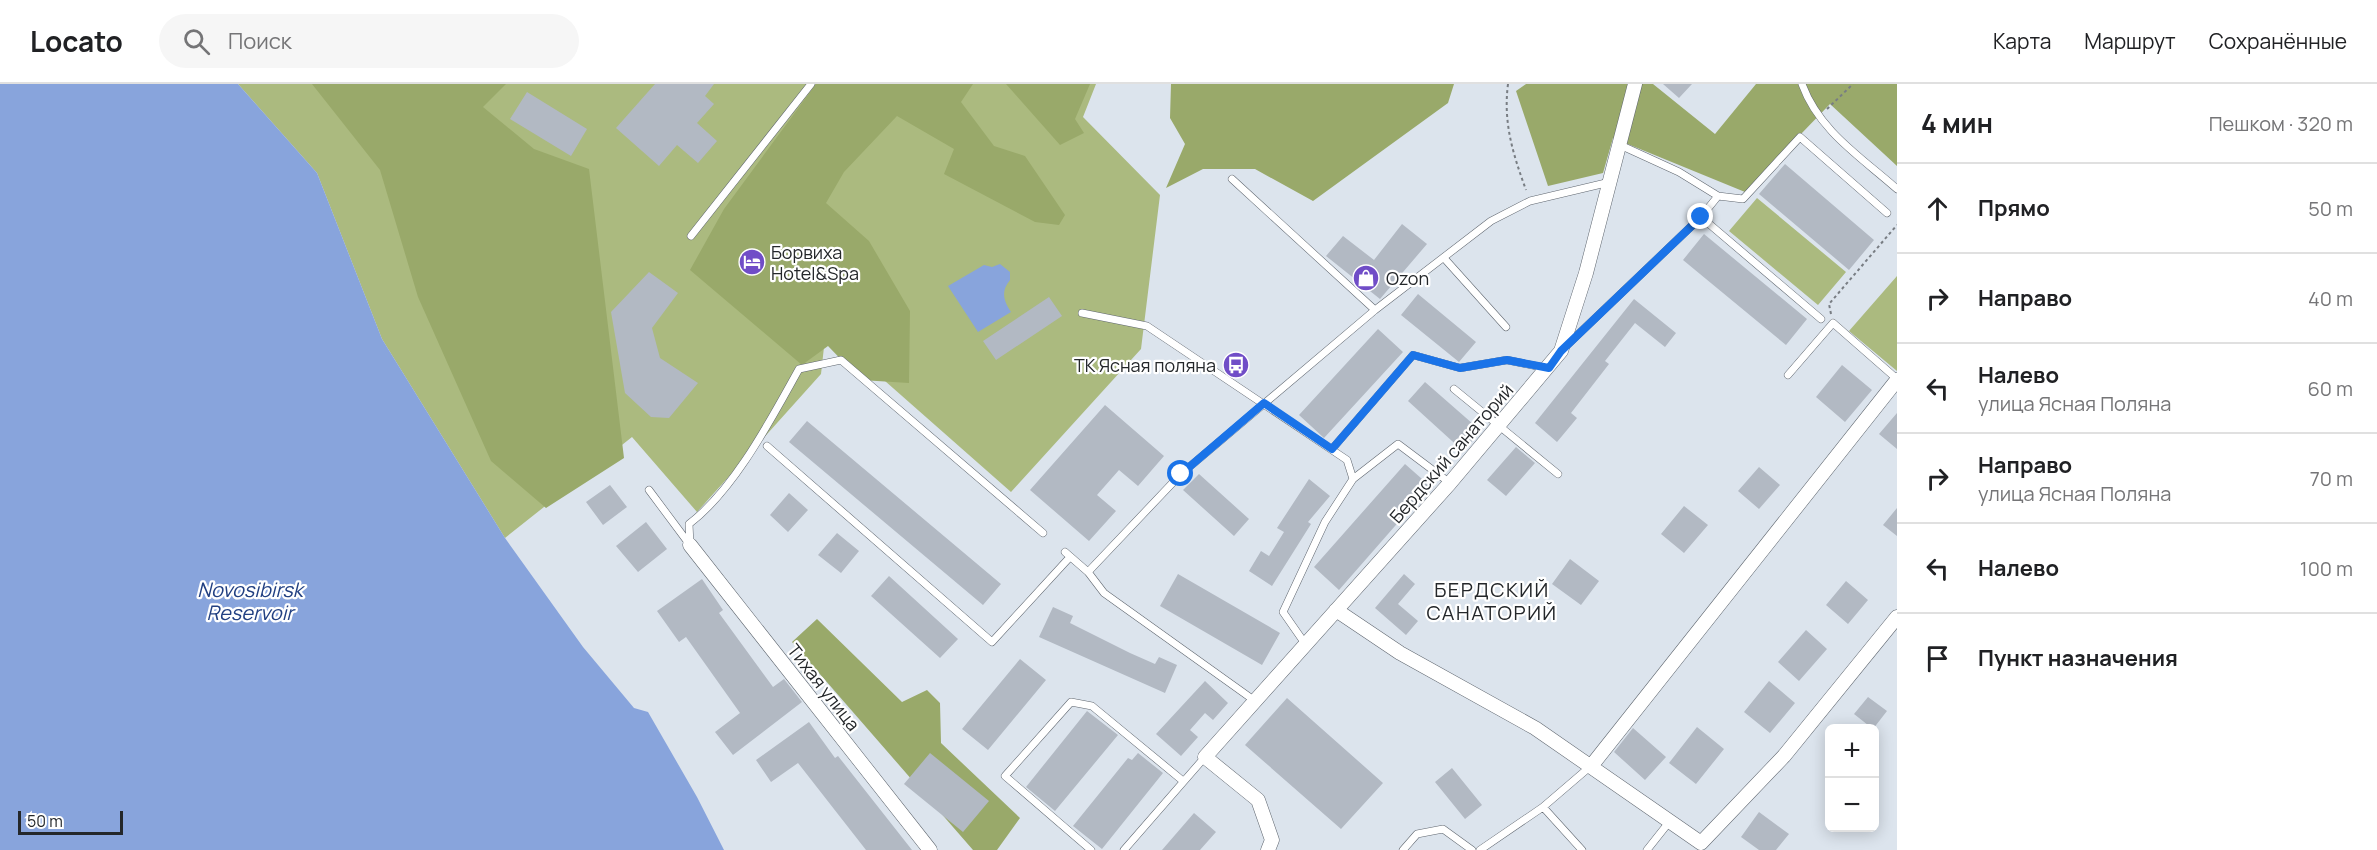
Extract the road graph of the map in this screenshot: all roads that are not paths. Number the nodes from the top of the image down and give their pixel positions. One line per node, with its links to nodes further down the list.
1 (811, 84): 11 (lane)
2 (1635, 84): 4 (street, Бердский санаторий)
3 (1802, 84): 7 (lane)
4 (1620, 145): 6 (street, Бердский санаторий); 8 (lane)
5 (1232, 179): 13 (lane)
6 (1610, 182): 12 (lane); 17 (street, Бердский санаторий)
7 (1897, 189)
8 (1718, 196): 9 (lane); 10 (lane)
9 (1887, 213)
10 (1701, 217): 15 (lane); 17 (lane)
11 (691, 236)
12 (1444, 258): 13 (lane); 16 (lane)
13 (1375, 310): 22 (lane)
14 (1082, 313): 22 (lane)
15 (1821, 319)
16 (1506, 327)
17 (1561, 351): 18 (street, Бердский санаторий)
18 (1549, 368): 23 (street, Бердский санаторий); 25 (lane)
19 (1788, 375): 20 (lane)
20 (1897, 380): 38 (street)
21 (1454, 389): 23 (lane)
22 (1264, 403): 25 (lane); 32 (lane)
23 (1498, 426): 26 (lane); 28 (street, Бердский санаторий)
24 (767, 446): 32 (lane)
25 (1332, 449): 27 (lane)
26 (1558, 474)
27 (1353, 479): 28 (lane); 35 (lane)
28 (1450, 483): 33 (street, Бердский санаторий)
29 (649, 490): 31 (lane)
30 (1043, 533): 31 (lane)
31 (690, 545): 44 (street, Тихая улица)
32 (1088, 572): 36 (lane)
33 (1336, 610): 35 (street, Бердский санаторий); 38 (street)
34 (1897, 617): 42 (street)
35 (1306, 645): 36 (street, Бердский санаторий)
36 (1255, 701): 37 (street, Бердский санаторий)
37 (1205, 757): 39 (lane); 47 (street)
38 (1592, 765): 40 (lane); 41 (street)
39 (1183, 781): 45 (lane); 46 (lane)
40 (1543, 807): 43 (lane); 50 (lane)
41 (1670, 821): 42 (street); 51 (lane)
42 (1705, 846)
43 (1577, 849)
44 (930, 850)
45 (1091, 850)
46 (1124, 850)
47 (1268, 850)
48 (1403, 850): 49 (lane)
49 (1472, 850)
50 (1480, 850)
51 (1647, 850)

